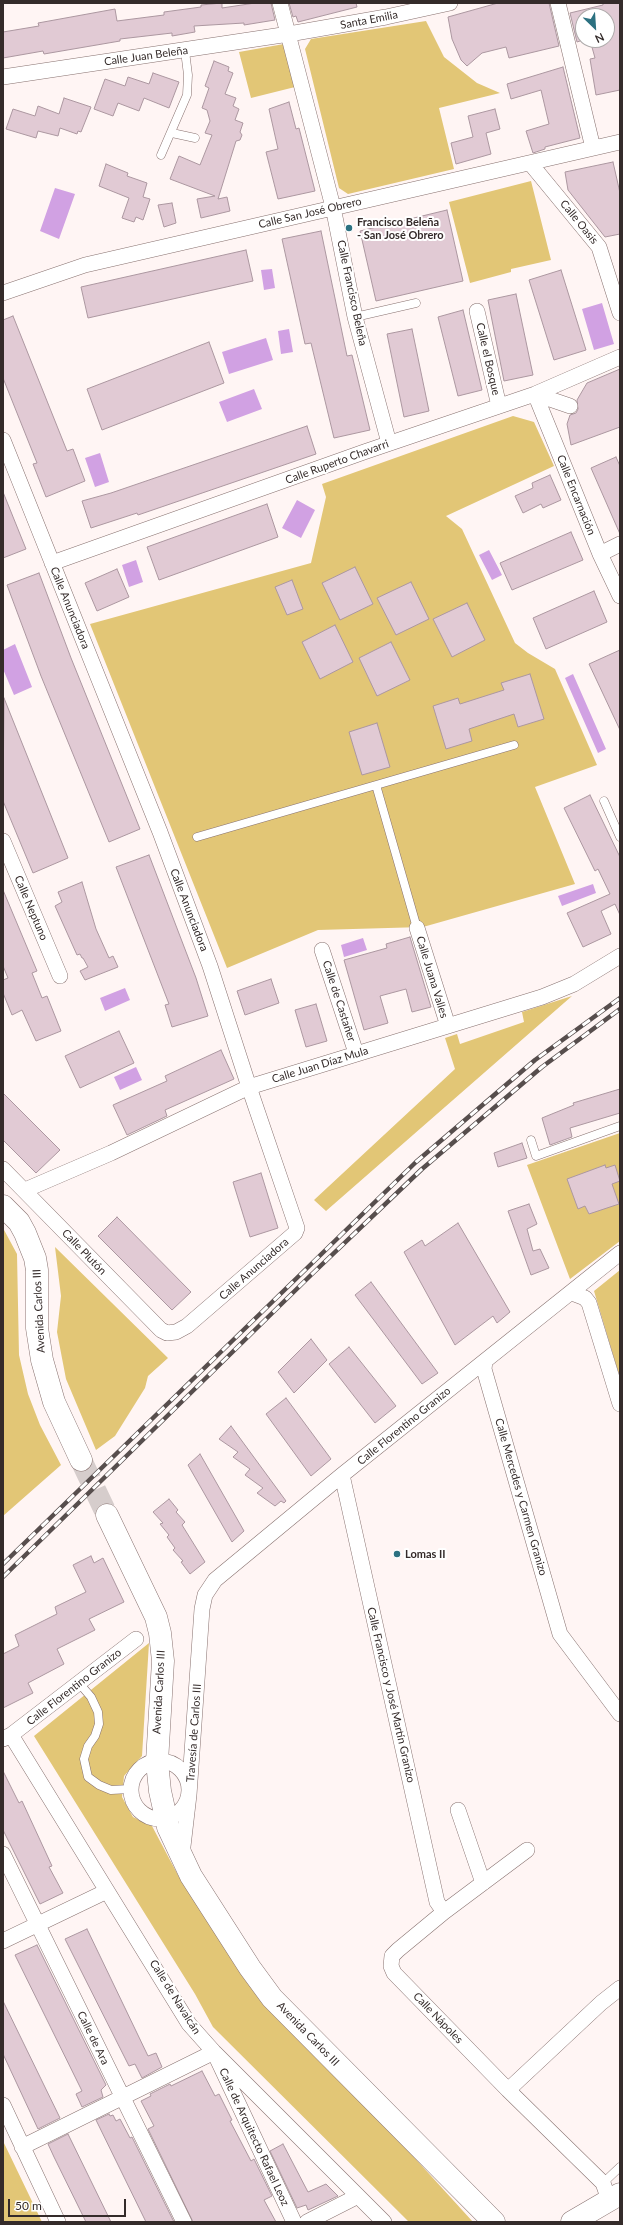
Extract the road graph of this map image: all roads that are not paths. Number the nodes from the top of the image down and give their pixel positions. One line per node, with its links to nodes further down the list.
1 (280, 3): 4 (street, Calle Francisco Beleña)
2 (450, 3): 4 (street, Santa Emilia)
3 (558, 3): 10 (street)
4 (289, 34): 5 (street, Calle Juan Beleña); 13 (street, Calle Francisco Beleña)
5 (185, 51): 6 (street, Calle Juan Beleña); 7 (lane)
6 (3, 77)
7 (172, 133): 8 (lane); 11 (lane)
8 (195, 138)
9 (620, 142): 10 (street, Calle San José Obrero)
10 (593, 148): 12 (street, Calle San José Obrero)
11 (161, 156)
12 (530, 163): 13 (street, Calle San José Obrero); 17 (street, Calle Oasis)
13 (333, 207): 14 (street, Calle San José Obrero); 18 (street, Calle Francisco Beleña)
14 (3, 293)
15 (416, 303): 18 (lane)
16 (477, 311): 21 (street, Calle el Bosque)
17 (620, 313)
18 (355, 318): 24 (street, Calle Francisco Beleña)
19 (620, 357): 20 (street, Calle Ruperto Chavarri)
20 (535, 394): 21 (street, Calle Ruperto Chavarri); 22 (street); 26 (street, Calle Encarnación)
21 (499, 406): 24 (street, Calle Ruperto Chavarri)
22 (570, 406)
23 (3, 440): 27 (street, Calle Anunciadora)
24 (389, 443): 27 (street, Calle Ruperto Chavarri)
25 (620, 544): 26 (street)
26 (600, 554): 28 (street, Calle Encarnación)
27 (52, 563): 41 (street, Calle Anunciadora)
28 (620, 596)
29 (514, 745): 30 (lane)
30 (376, 785): 32 (lane); 35 (lane)
31 (604, 801): 33 (lane)
32 (197, 837)
33 (620, 837)
34 (3, 841): 38 (street, Calle Neptuno)
35 (417, 928): 39 (street, Calle Juana Valles)
36 (322, 950): 40 (street, Calle de Castañer)
37 (620, 956): 39 (street, Calle Juan Díaz Mula)
38 (60, 976)
39 (448, 1026): 40 (street, Calle Juan Díaz Mula)
40 (356, 1053): 41 (street, Calle Juan Díaz Mula)
41 (249, 1088): 45 (street, Calle Juan Díaz Mula); 49 (street, Calle Anunciadora)
42 (620, 1126): 43 (lane)
43 (531, 1140)
44 (3, 1169): 45 (street, Calle Plutón)
45 (25, 1190): 49 (street, Calle Plutón)
46 (6, 1208): 52 (street, Avenida Carlos III)
47 (620, 1253): 48 (street, Calle Florentino Granizo)
48 (572, 1294): 50 (street, Calle Florentino Granizo); 51 (street)
49 (167, 1333)
50 (485, 1361): 53 (street, Calle Florentino Granizo); 58 (street, Calle Mercedes y Carmen Granizo)
51 (620, 1404)
52 (81, 1460)
53 (342, 1475): 55 (street, Calle Florentino Granizo); 70 (street, Calle Francisco y José Martín Granizo)
54 (107, 1515): 60 (street, Avenida Carlos III)
55 (202, 1609): 62 (street, Travesía de Carlos III)
56 (136, 1639): 57 (street, Calle Florentino Granizo)
57 (79, 1683): 59 (street, Calle Florentino Granizo); 61 (lane)
58 (620, 1714)
59 (7, 1737): 69 (street, Calle de Navalcán)
60 (157, 1762): 61 (street); 62 (street); 64 (street, Avenida Carlos III)
61 (130, 1789): 64 (street)
62 (189, 1795): 64 (street); 67 (street, Travesía de Carlos III)
63 (458, 1810): 68 (street)
64 (164, 1817): 67 (street, Avenida Carlos III)
65 (527, 1850): 68 (street, Calle Nápoles)
66 (3, 1854): 71 (street, Calle de Ara)
67 (182, 1856): 87 (street, Avenida Carlos III)
68 (483, 1882): 70 (street, Calle Nápoles)
69 (107, 1891): 71 (street); 74 (street, Calle de Navalcán)
70 (444, 1912): 75 (street, Calle Nápoles)
71 (38, 1925): 72 (street); 76 (street, Calle de Ara)
72 (3, 1941)
73 (620, 1988): 75 (street)
74 (214, 2052): 76 (street); 81 (street, Calle de Navalcán); 84 (street, Calle de Arquitecto Rafael Leoz)
75 (508, 2090): 80 (street, Calle Nápoles)
76 (122, 2097): 78 (street); 83 (street, Calle de Ara)
77 (3, 2105): 78 (street)
78 (22, 2147): 82 (street)
79 (620, 2167): 80 (lane)
80 (611, 2193): 88 (street)
81 (358, 2196): 85 (street); 86 (street, Calle de Navalcán)
82 (58, 2222)
83 (184, 2222)
84 (294, 2222)
85 (307, 2222)
86 (384, 2222)
87 (493, 2222)
88 (572, 2222)

